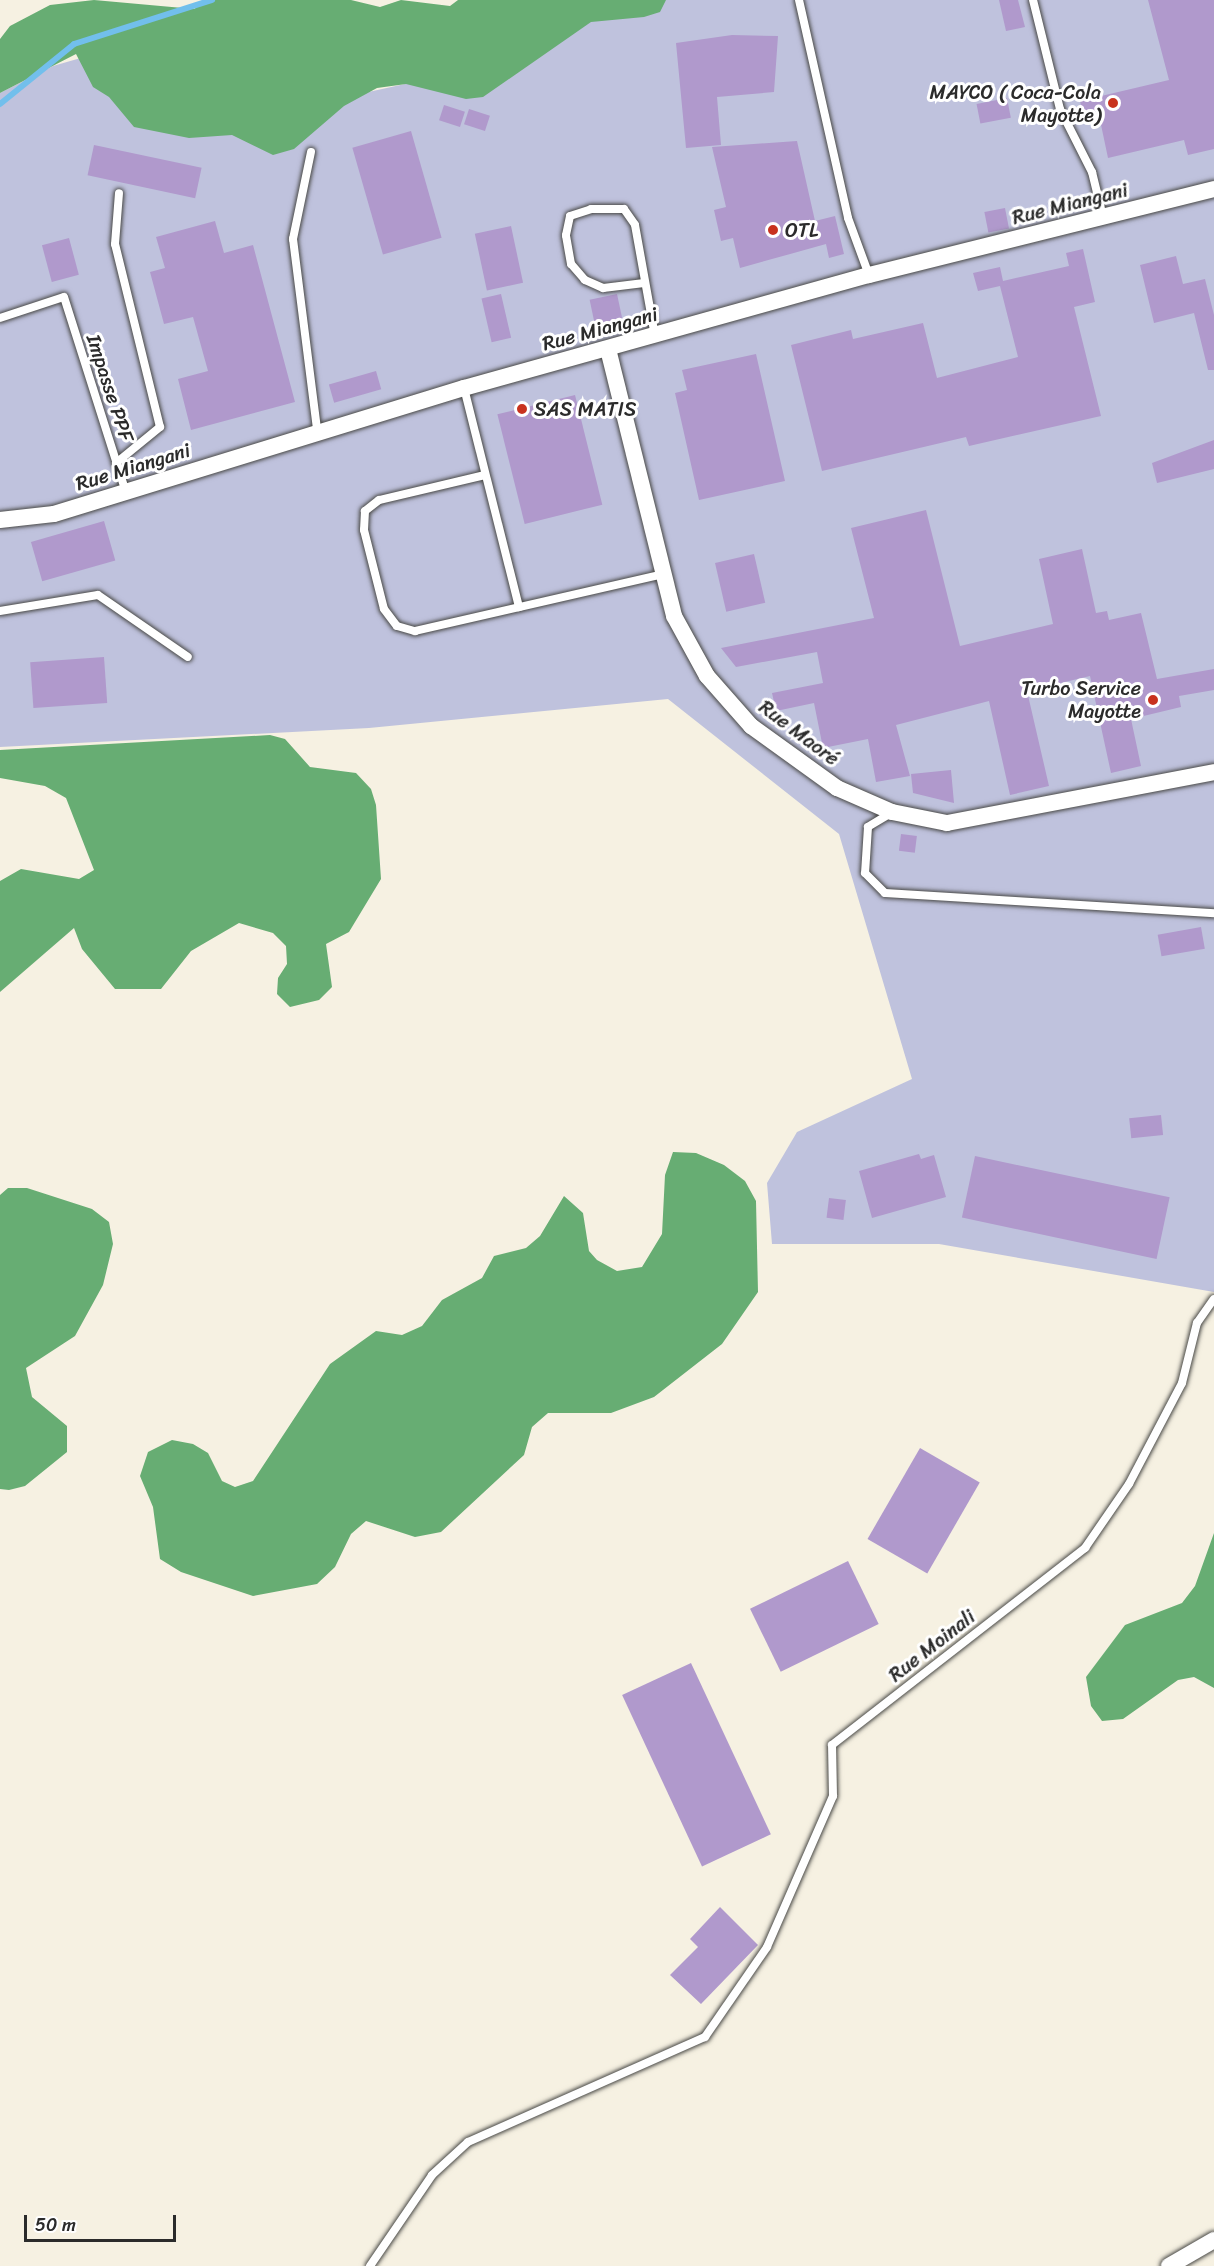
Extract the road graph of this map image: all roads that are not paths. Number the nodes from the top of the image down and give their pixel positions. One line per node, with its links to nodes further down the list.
1 (799, 0): 7 (lane)
2 (1033, 0): 6 (lane)
3 (311, 152): 13 (lane)
4 (1214, 189): 6 (street, Rue Miangani)
5 (119, 193): 14 (lane)
6 (1103, 218): 7 (street, Rue Miangani)
7 (869, 275): 10 (street, Rue Miangani)
8 (644, 283): 8 (lane); 10 (lane)
9 (0, 318): 14 (lane, Impasse PPF)
10 (655, 336): 11 (street, Rue Miangani)
11 (608, 349): 12 (street, Rue Miangani); 18 (street, Rue Maoré)
12 (464, 388): 13 (street, Rue Miangani); 15 (lane)
13 (317, 430): 16 (street, Rue Miangani)
14 (116, 463): 16 (lane, Impasse PPF)
15 (485, 474): 19 (lane); 19 (lane)
16 (125, 489): 17 (street, Rue Miangani)
17 (0, 520)
18 (664, 574): 19 (lane); 23 (street, Rue Maoré)
19 (519, 607)
20 (0, 611): 21 (lane)
21 (188, 657)
22 (1214, 772): 23 (street, Rue Maoré)
23 (892, 812): 24 (lane)
24 (1214, 913)
25 (1214, 1299): 27 (lane, Rue Moinali)
26 (1214, 2240): 28 (street)
27 (370, 2266)
28 (1169, 2266)

